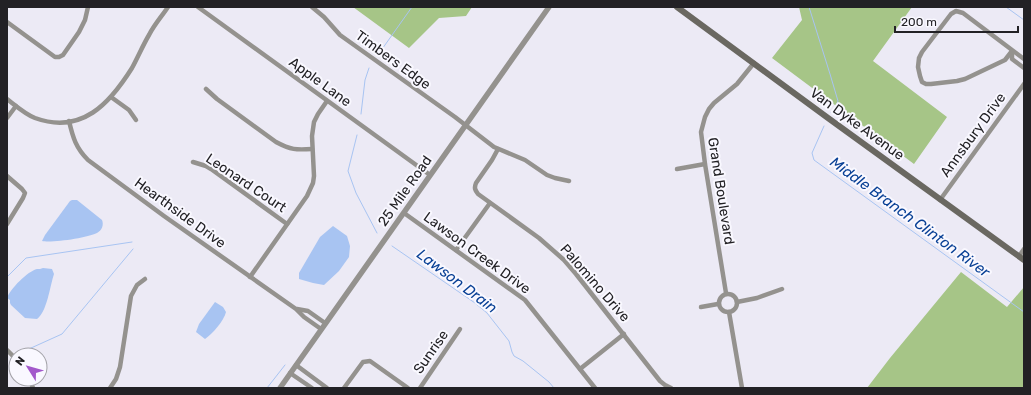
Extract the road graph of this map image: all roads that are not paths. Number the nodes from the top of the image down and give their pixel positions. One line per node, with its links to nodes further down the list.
1 (88, 7): 7 (street)
2 (168, 7): 15 (street)
3 (198, 7): 17 (street, Apple Lane)
4 (312, 7): 22 (street, Timbers Edge)
5 (549, 7): 22 (street, 25 Mile Road)
6 (677, 7): 10 (main road, Van Dyke Avenue)
7 (7, 22)
8 (1012, 51): 8 (street); 9 (street); 11 (street)
9 (1023, 59): 11 (street)
10 (754, 63): 26 (street, Grand Boulevard); 31 (main road, Van Dyke Avenue)
11 (1018, 64): 12 (street)
12 (1024, 68)
13 (1024, 84): 31 (street, Annsbury Drive)
14 (206, 89): 23 (street)
15 (112, 97): 20 (street); 21 (street)
16 (7, 99): 18 (street)
17 (327, 100): 23 (street); 28 (street, Apple Lane)
18 (16, 106): 19 (street); 21 (street)
19 (7, 118)
20 (136, 120)
21 (69, 122): 39 (street, Hearthside Drive)
22 (466, 125): 24 (street, Timbers Edge); 28 (street, 25 Mile Road)
23 (312, 149): 35 (street)
24 (498, 149): 30 (street, Timbers Edge); 32 (street, Palomino Drive)
25 (193, 162): 35 (street, Leonard Court)
26 (705, 164): 27 (street); 42 (street, Grand Boulevard)
27 (677, 169)
28 (430, 175): 33 (street, 25 Mile Road)
29 (7, 176): 34 (street)
30 (569, 181)
31 (940, 200): 38 (main road, Van Dyke Avenue)
32 (490, 203): 37 (street); 51 (street, Palomino Drive)
33 (404, 213): 37 (street, Lawson Creek Drive); 48 (street, 25 Mile Road)
34 (7, 224)
35 (287, 224): 39 (street)
36 (1024, 249): 38 (street)
37 (456, 250): 53 (street, Lawson Creek Drive)
38 (1022, 258)
39 (250, 277): 46 (street, Hearthside Drive)
40 (146, 279): 56 (street)
41 (782, 289): 43 (street)
42 (726, 293): 43 (street); 44 (street)
43 (737, 302): 47 (street)
44 (718, 304): 45 (street); 47 (street)
45 (701, 307)
46 (296, 309): 48 (street, Hearthside Drive); 49 (street, Hearthside Drive)
47 (729, 312): 65 (street)
48 (325, 323): 49 (street, 25 Mile Road)
49 (321, 329): 52 (street, 25 Mile Road)
50 (460, 329): 62 (street, Sunrise)
51 (624, 334): 53 (street); 64 (street, Palomino Drive)
52 (296, 365): 54 (street, 25 Mile Road); 55 (street)
53 (580, 369): 63 (street, Lawson Creek Drive)
54 (290, 373): 57 (street, 25 Mile Road); 58 (street)
55 (318, 381): 58 (street); 59 (street)
56 (110, 388)
57 (280, 388)
58 (313, 388)
59 (327, 388)
60 (344, 388): 61 (street)
61 (408, 388)
62 (420, 388)
63 (595, 388)
64 (671, 388)
65 (742, 388)

